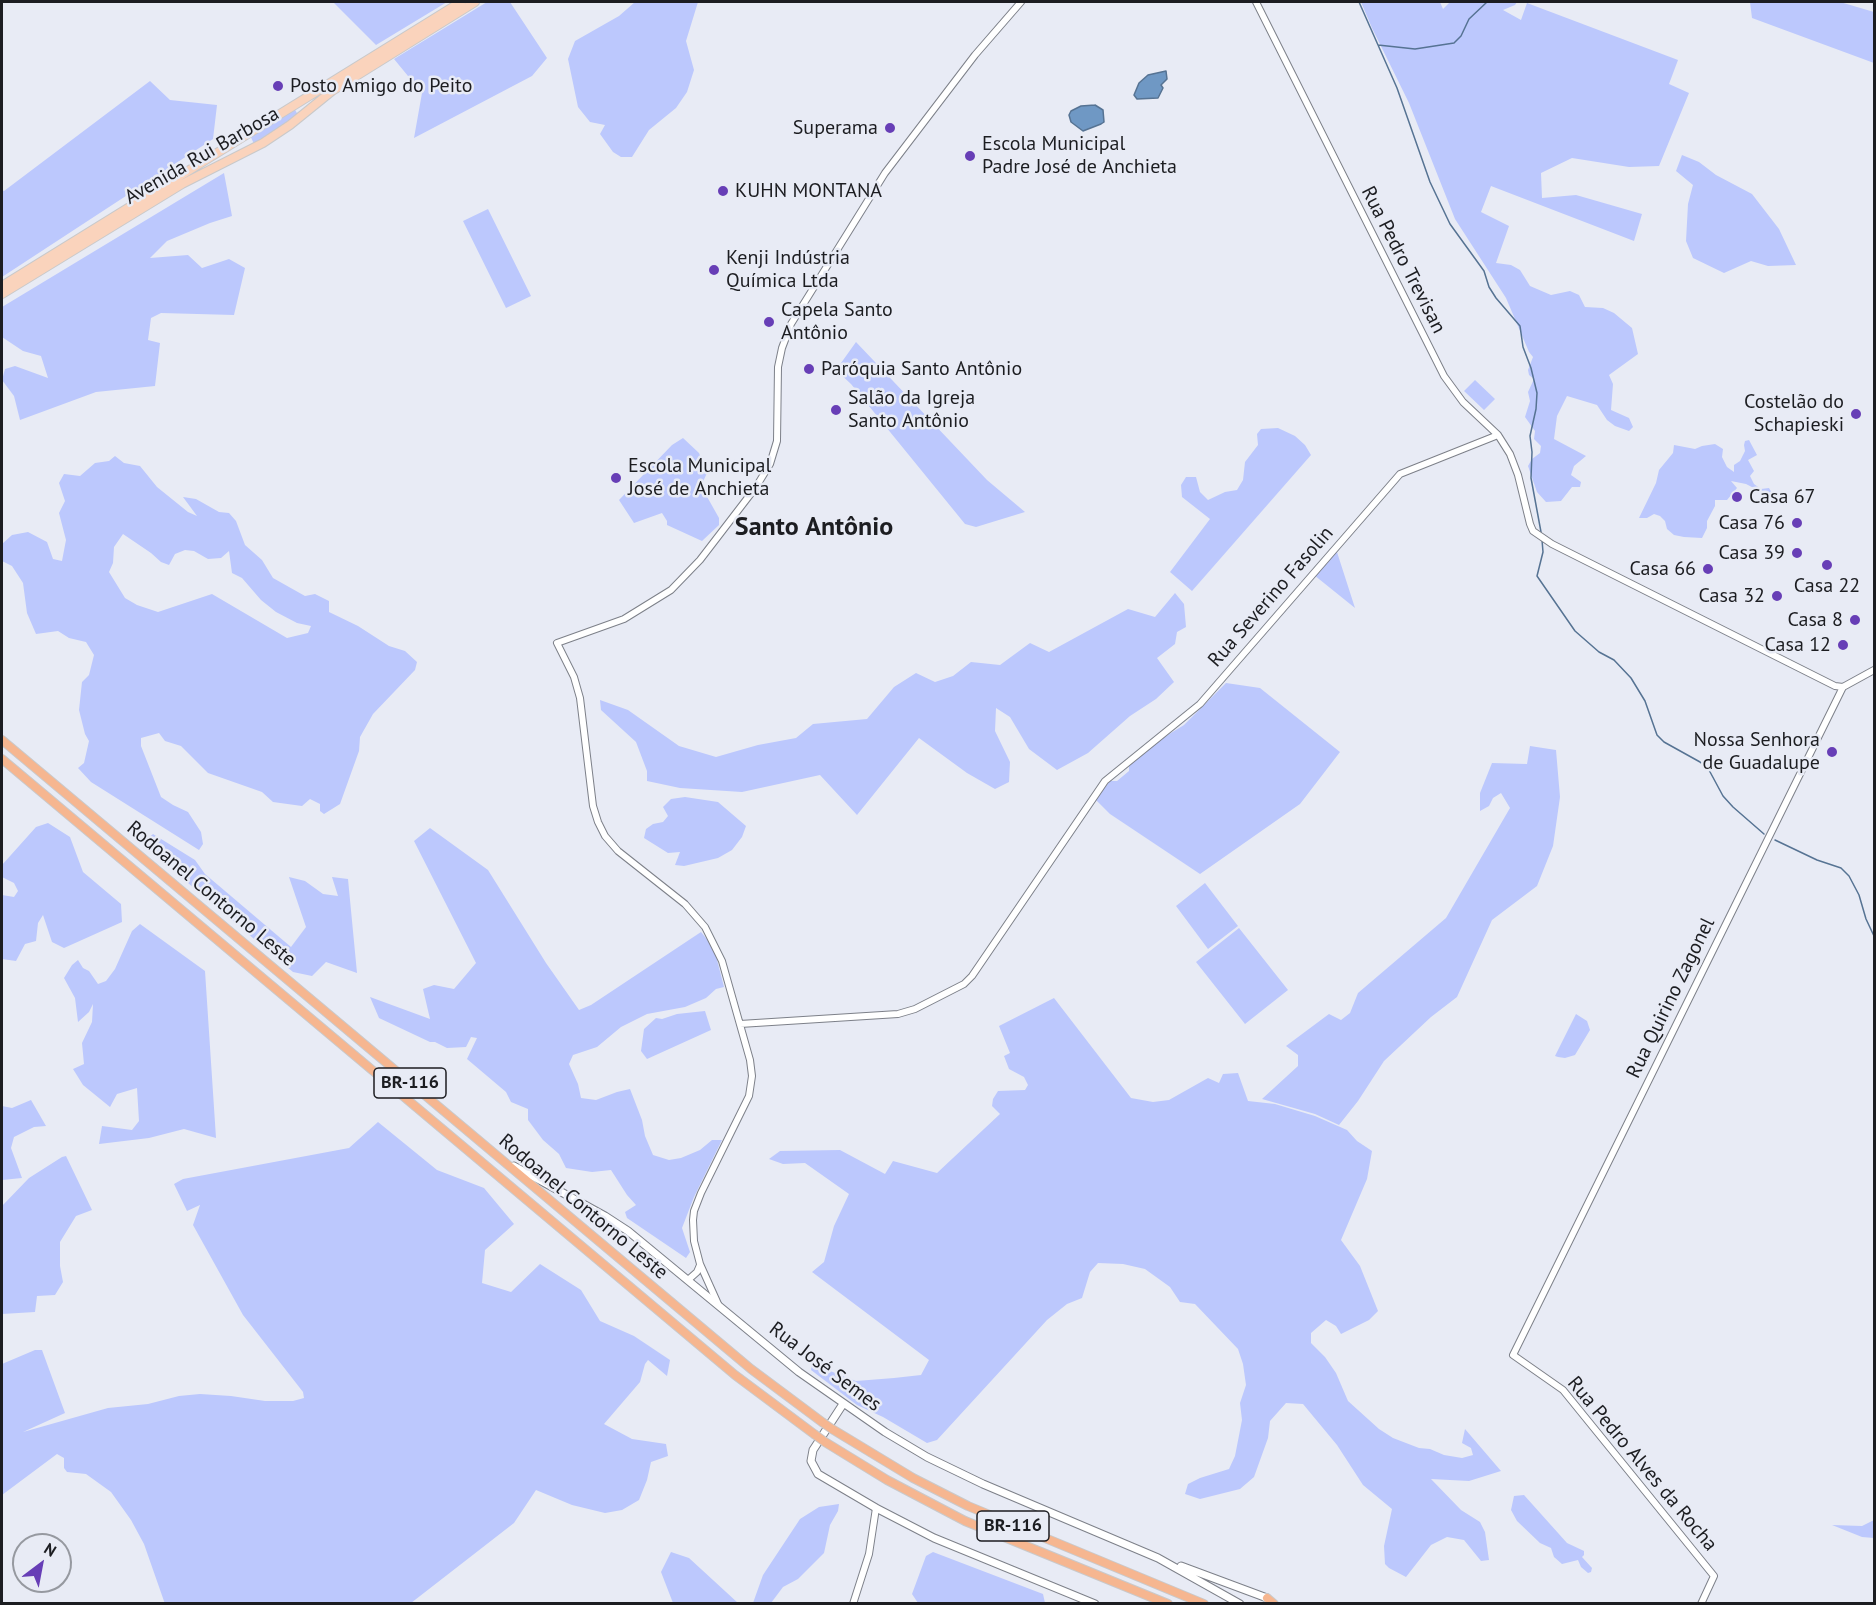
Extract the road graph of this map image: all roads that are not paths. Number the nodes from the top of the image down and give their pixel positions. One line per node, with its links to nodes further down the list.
1 (462, 2): 5 (main road, Avenida Rui Barbosa)
2 (475, 2): 7 (main road, Avenida Rui Barbosa)
3 (1021, 2): 16 (street)
4 (1256, 2): 11 (street, Rua Pedro Trevisan)
5 (240, 138): 6 (main road, Avenida Rui Barbosa); 7 (main road)
6 (229, 145): 8 (main road); 9 (main road, Avenida Rui Barbosa)
7 (244, 154): 8 (main road, Avenida Rui Barbosa)
8 (231, 160): 10 (main road, Avenida Rui Barbosa)
9 (2, 286)
10 (2, 294)
11 (1498, 435): 13 (street, Rua Pedro Trevisan); 16 (street, Rua Severino Fasolin)
12 (1875, 670): 13 (street)
13 (1843, 687): 21 (street, Rua Quirino Zagonel)
14 (2, 740): 17 (highway, Rodoanel Contorno Leste / BR-116)
15 (2, 759): 28 (highway, Rodoanel Contorno Leste / BR-116, bridge)
16 (740, 1024): 18 (street)
17 (499, 1158): 19 (main road, Rua José Semes); 29 (highway, Rodoanel Contorno Leste / BR-116, bridge)
18 (700, 1264): 19 (street); 20 (street)
19 (688, 1280): 20 (main road, Rua José Semes)
20 (718, 1304): 22 (main road, Rua José Semes)
21 (1513, 1355): 32 (street, Rua Pedro Alves da Rocha)
22 (843, 1404): 23 (main road); 24 (main road, Rua José Semes)
23 (876, 1508): 26 (street); 27 (main road)
24 (1158, 1558): 25 (main road, Rua José Semes); 30 (main road, Rua José Semes)
25 (1271, 1602): 31 (street)
26 (853, 1604)
27 (1095, 1604)
28 (1168, 1604)
29 (1204, 1604)
30 (1240, 1604)
31 (1279, 1604)
32 (1701, 1604)

